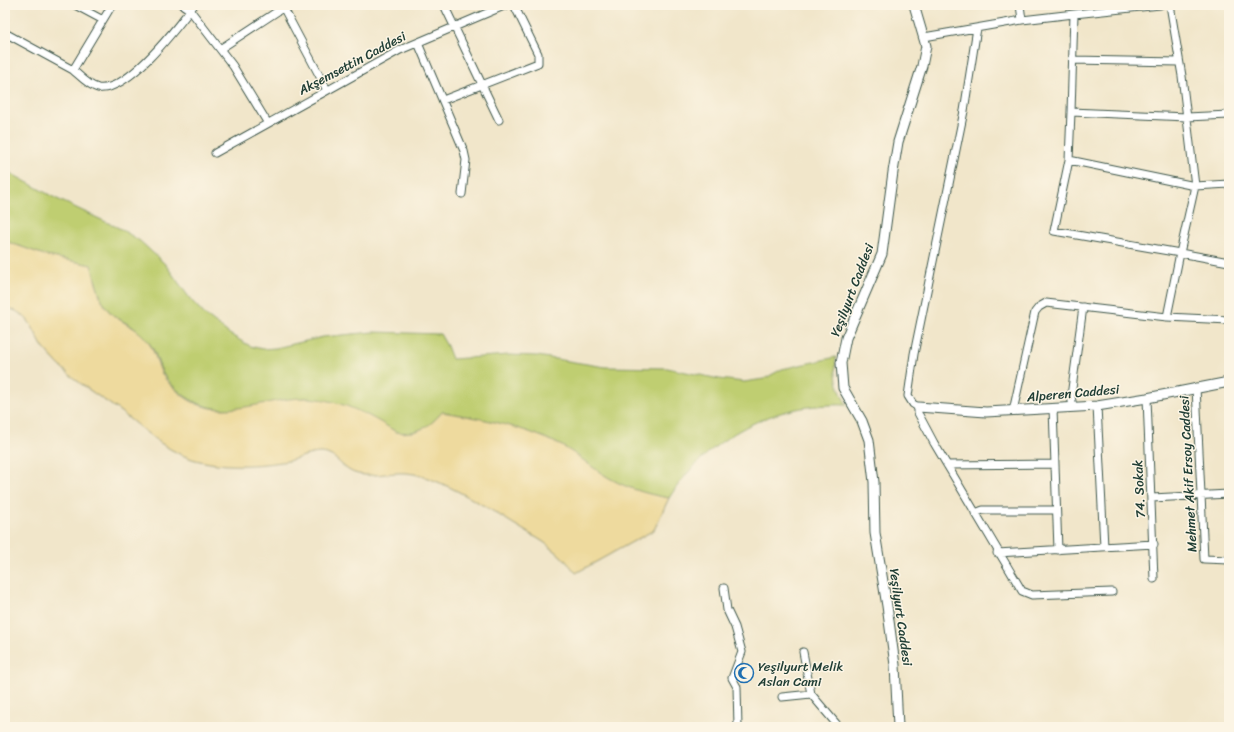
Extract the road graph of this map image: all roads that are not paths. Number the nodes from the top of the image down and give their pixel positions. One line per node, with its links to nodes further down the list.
1 (76, 5): 14 (street)
2 (112, 5): 14 (street)
3 (183, 5): 12 (street)
4 (444, 5): 16 (street)
5 (506, 5): 16 (street, Akşemsettin Caddesi)
6 (514, 5): 25 (street)
7 (914, 5): 19 (street, Yeşilyurt Caddesi)
8 (1020, 5): 15 (street)
9 (1160, 5): 13 (street)
10 (1170, 5): 23 (street)
11 (284, 6): 21 (street); 26 (street)
12 (192, 8): 21 (street); 24 (street)
13 (1074, 14): 15 (street); 22 (street)
14 (103, 20): 24 (street)
15 (1022, 20): 17 (street)
16 (455, 26): 20 (street, Akşemsettin Caddesi); 25 (street)
17 (977, 28): 19 (street); 47 (street)
18 (5, 33): 24 (street)
19 (924, 37): 71 (street, Yeşilyurt Caddesi)
20 (418, 42): 26 (street, Akşemsettin Caddesi); 27 (street)
21 (220, 49): 32 (street)
22 (1073, 60): 23 (street); 28 (street)
23 (1179, 62): 30 (street)
24 (73, 70)
25 (482, 85): 27 (street); 31 (street)
26 (326, 90): 32 (street, Akşemsettin Caddesi)
27 (443, 100): 37 (street)
28 (1071, 112): 30 (street); 34 (street)
29 (1229, 115): 30 (street)
30 (1187, 118): 36 (street)
31 (499, 120)
32 (267, 122): 33 (street, Akşemsettin Caddesi)
33 (215, 153)
34 (1068, 160): 36 (street); 38 (street)
35 (1229, 184): 36 (street)
36 (1195, 186): 38 (street)
37 (462, 194)
38 (1180, 253): 39 (street); 41 (street)
39 (1229, 262)
40 (1083, 307): 41 (street); 49 (street); 50 (street)
41 (1167, 317): 42 (street)
42 (1229, 320)
43 (1229, 382): 44 (street, Alperen Caddesi)
44 (1196, 387): 45 (street, Alperen Caddesi); 54 (street, Mehmet Akif Ersoy Caddesi)
45 (1147, 398): 46 (street, Alperen Caddesi); 55 (street, 74. Sokak)
46 (1097, 406): 49 (street, Alperen Caddesi); 59 (street)
47 (918, 407): 50 (street, Alperen Caddesi); 52 (street)
48 (1052, 408): 49 (street, Alperen Caddesi); 50 (street, Alperen Caddesi); 51 (street)
49 (1073, 408)
50 (1013, 411)
51 (1056, 464): 52 (street); 56 (street)
52 (947, 465): 57 (street)
53 (1229, 494): 54 (street)
54 (1201, 496): 55 (street); 62 (street, Mehmet Akif Ersoy Caddesi)
55 (1152, 498): 58 (street, 74. Sokak)
56 (1056, 510): 57 (street); 60 (street)
57 (975, 512): 61 (street)
58 (1154, 544): 59 (street); 63 (street, 74. Sokak)
59 (1104, 547): 60 (street)
60 (1058, 550): 61 (street)
61 (997, 553): 65 (street)
62 (1229, 560)
63 (1154, 579)
64 (724, 588): 69 (street)
65 (1112, 592)
66 (803, 652): 67 (street)
67 (811, 694): 68 (street); 70 (street)
68 (782, 696)
69 (738, 727)
70 (839, 727)
71 (898, 727)

